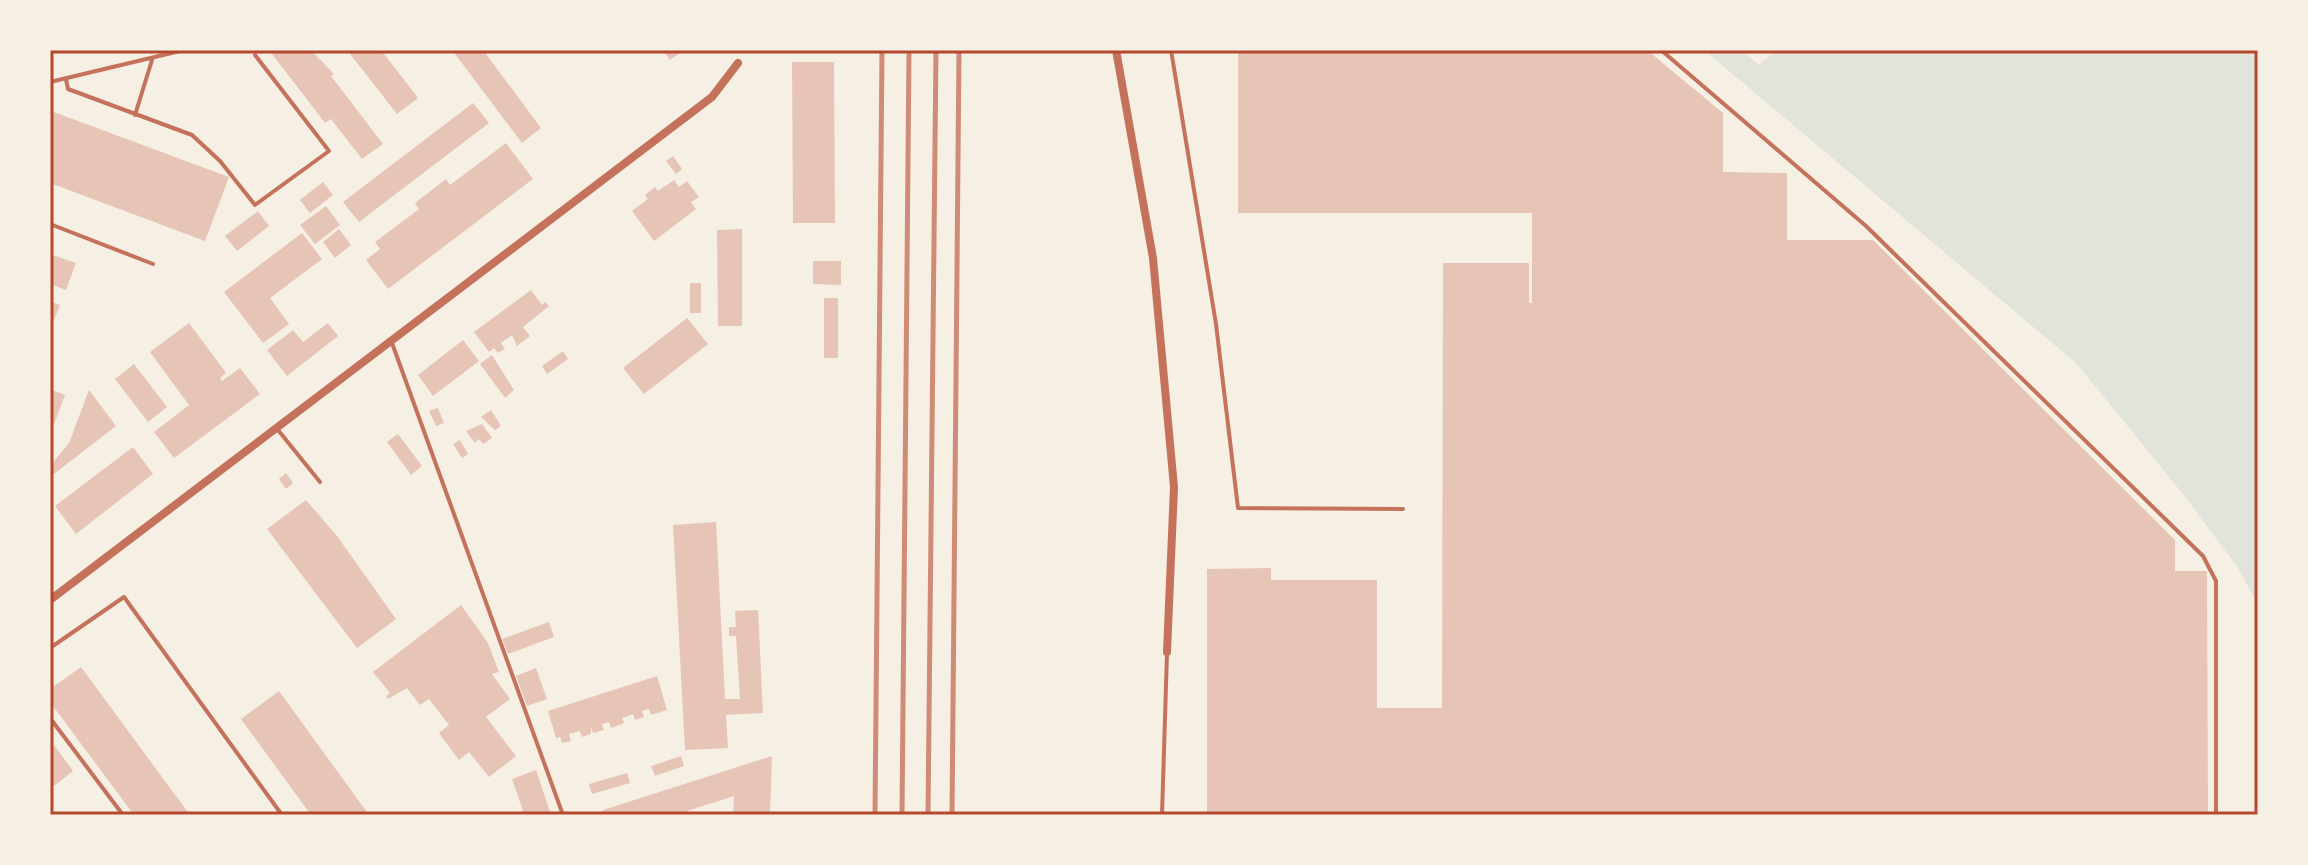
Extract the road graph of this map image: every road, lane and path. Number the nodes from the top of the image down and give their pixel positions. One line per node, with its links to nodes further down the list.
1 (184, 50): 6 (lane)
2 (1116, 50): 19 (street)
3 (1171, 50): 16 (lane)
4 (1661, 50): 25 (lane)
5 (255, 55): 10 (lane)
6 (152, 59): 8 (lane); 10 (lane)
7 (738, 63): 13 (street)
8 (66, 79): 9 (lane); 10 (lane)
9 (50, 82)
10 (135, 115)
11 (50, 224): 12 (lane)
12 (153, 264)
13 (391, 341): 14 (street); 23 (lane)
14 (276, 428): 15 (lane); 17 (street)
15 (320, 482)
16 (1403, 509)
17 (50, 600)
18 (50, 648): 22 (lane)
19 (1167, 652): 24 (lane)
20 (50, 718): 21 (lane)
21 (123, 815)
22 (282, 815)
23 (563, 815)
24 (1162, 815)
25 (2216, 815)

